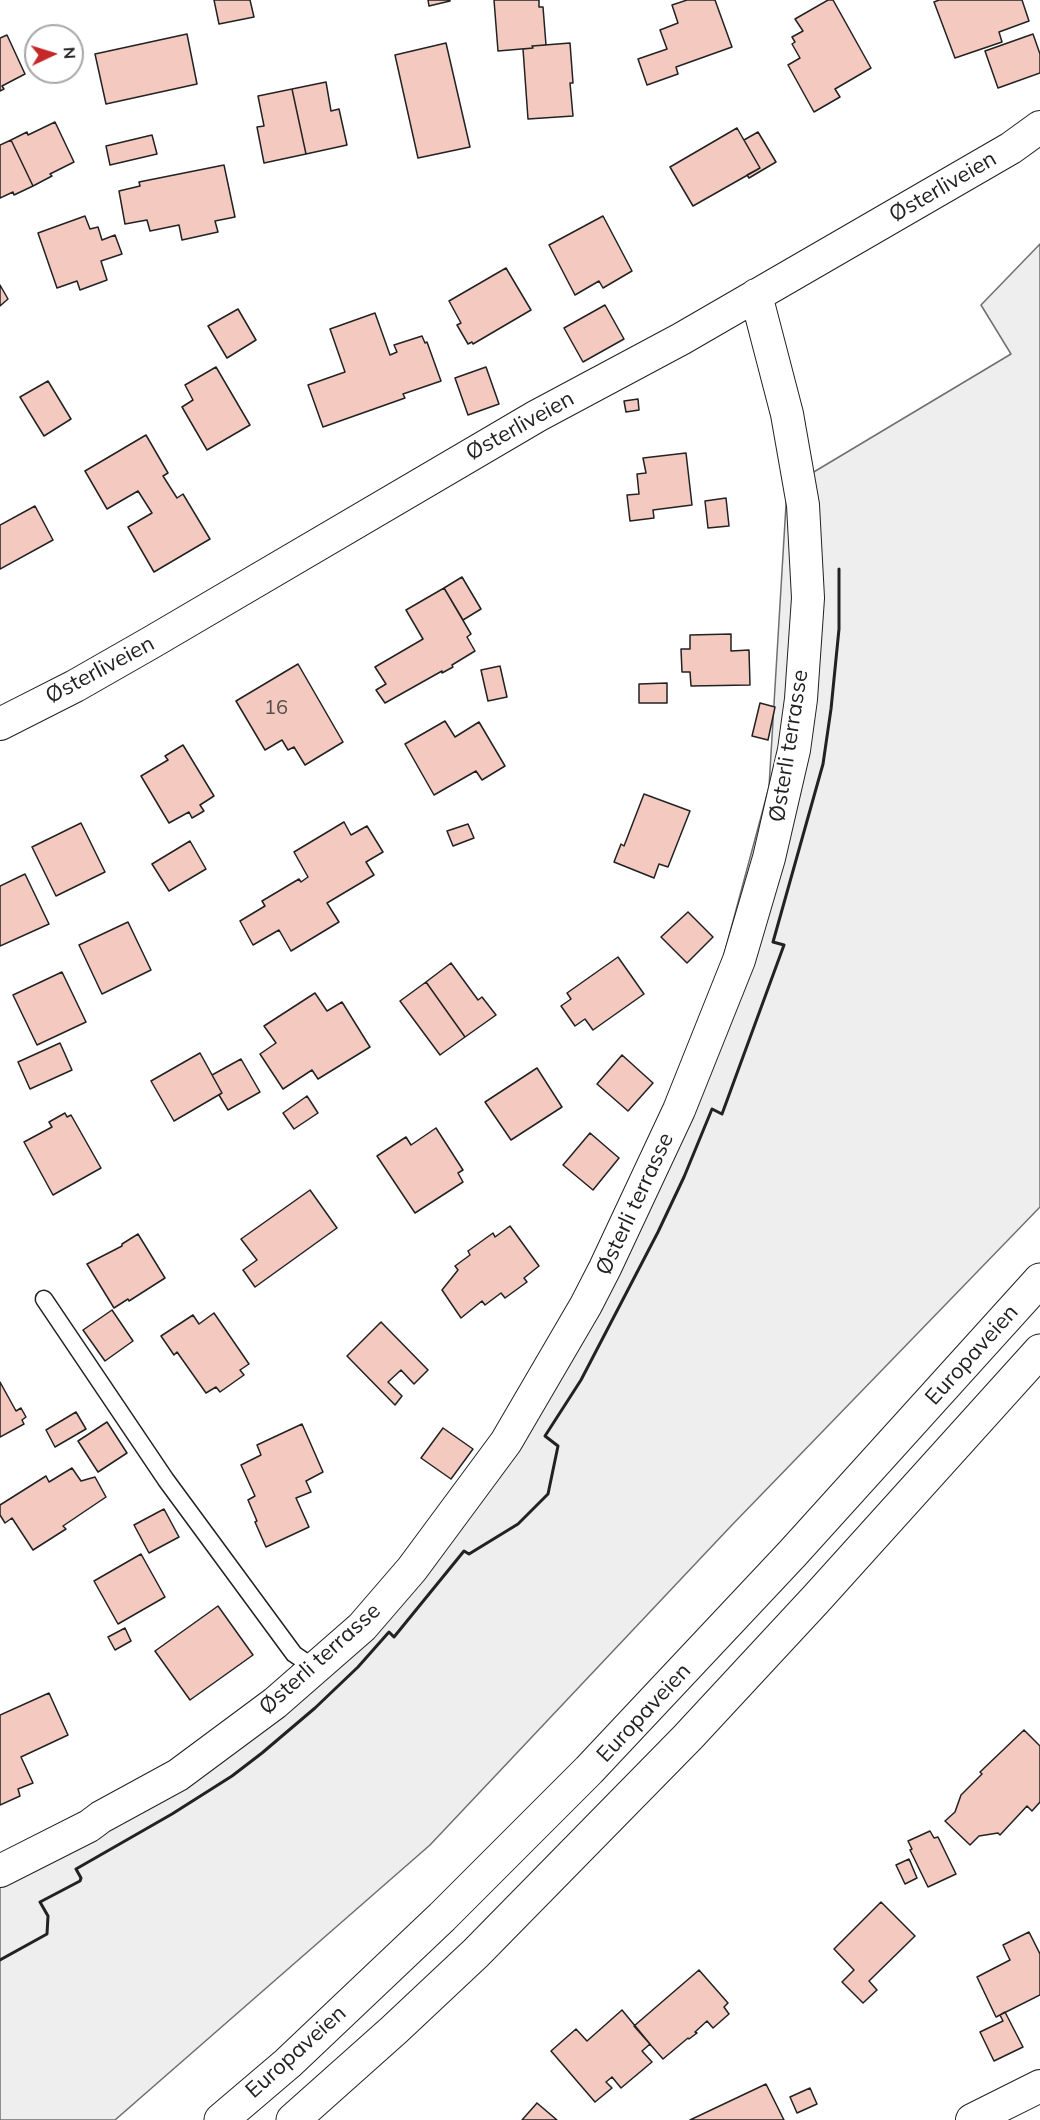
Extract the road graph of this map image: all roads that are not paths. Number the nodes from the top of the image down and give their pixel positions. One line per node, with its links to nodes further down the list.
1 (1040, 127): 2 (street, Østerliveien)
2 (756, 295): 3 (street, Østerliveien); 7 (street, Østerli terrasse)
3 (0, 724)
4 (1040, 1280): 10 (highway, Europaveien)
5 (44, 1299): 7 (lane)
6 (1040, 1351): 11 (highway, Europaveien)
7 (316, 1669): 8 (street, Østerli terrasse)
8 (0, 1871)
9 (1040, 2086): 12 (street)
10 (221, 2120)
11 (293, 2120)
12 (972, 2120)

